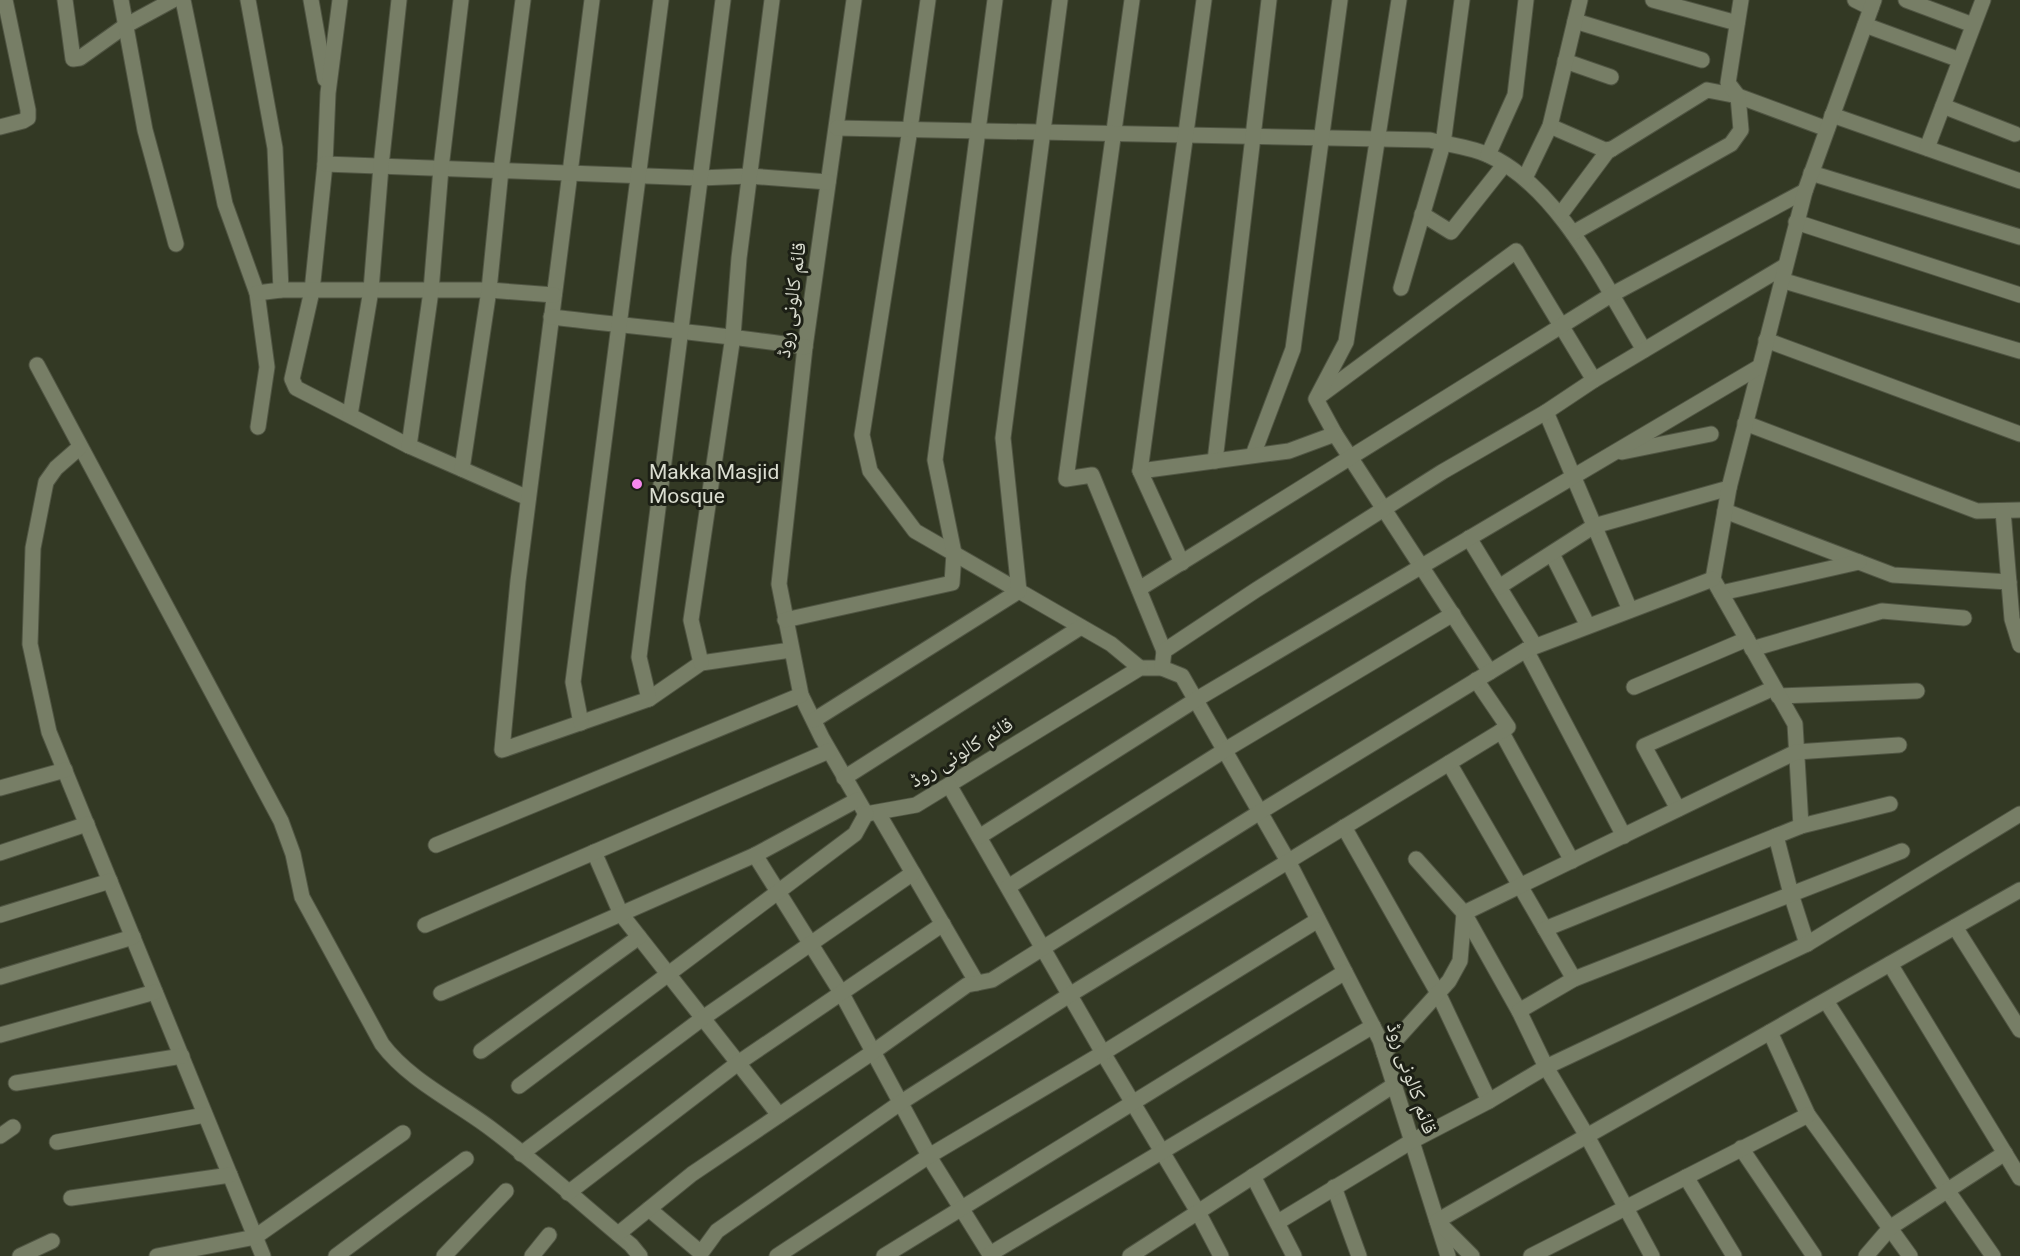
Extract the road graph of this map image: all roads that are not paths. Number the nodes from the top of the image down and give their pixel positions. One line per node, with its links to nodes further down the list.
1 (5, 0): 39 (street)
2 (65, 0): 38 (street)
3 (121, 0): 38 (street)
4 (172, 0): 38 (street)
5 (183, 0): 91 (street)
6 (248, 0): 86 (street)
7 (311, 0): 44 (street)
8 (340, 0): 44 (street)
9 (399, 0): 66 (street)
10 (461, 0): 67 (street)
11 (523, 0): 68 (street)
12 (592, 0): 70 (street)
13 (661, 0): 71 (street)
14 (723, 0): 73 (street)
15 (772, 0): 72 (street)
16 (854, 0): 50 (street, قائم کالونی روڈ)
17 (928, 0): 51 (street)
18 (995, 0): 52 (street)
19 (1060, 0): 53 (street)
20 (1132, 0): 54 (street)
21 (1204, 0): 56 (street)
22 (1269, 0): 57 (street)
23 (1340, 0): 58 (street)
24 (1399, 0): 59 (street)
25 (1462, 0): 60 (street)
26 (1526, 0): 63 (street)
27 (1580, 0): 34 (street)
28 (1653, 0): 35 (street)
29 (1741, 0): 35 (street)
30 (1856, 0): 33 (street)
31 (1906, 0): 37 (street)
32 (1983, 0): 37 (street)
33 (1873, 4): 36 (street)
34 (1575, 21): 40 (street); 42 (street)
35 (1737, 23): 45 (street)
36 (1865, 25): 41 (street); 47 (street)
37 (1973, 25): 41 (street)
38 (125, 26): 83 (street)
39 (6, 41): 49 (street)
40 (1702, 60)
41 (1960, 60): 46 (street)
42 (1565, 61): 43 (street); 48 (street)
43 (1611, 77)
44 (328, 93): 64 (street)
45 (1738, 96): 47 (street); 62 (street); 81 (street)
46 (1943, 106): 55 (street); 61 (street)
47 (1830, 122): 61 (street); 69 (street)
48 (1550, 126): 62 (street); 74 (street)
49 (0, 127)
50 (837, 128): 51 (street); 76 (street, قائم کالونی روڈ)
51 (910, 129): 52 (street); 132 (street)
52 (978, 131): 53 (street); 132 (street)
53 (1043, 132): 54 (street); 141 (street)
54 (1114, 134): 56 (street); 140 (street)
55 (2015, 134)
56 (1185, 135): 57 (street); 122 (street)
57 (1253, 136): 58 (street); 120 (street)
58 (1322, 138): 59 (street); 117 (street)
59 (1377, 139): 60 (street); 107 (street)
60 (1443, 144): 63 (street); 78 (street)
61 (1926, 148): 75 (street)
62 (1612, 149): 79 (street)
63 (1488, 155): 65 (street)
64 (325, 164): 66 (street); 88 (street)
65 (1504, 165): 74 (street); 78 (street)
66 (381, 166): 67 (street); 87 (street)
67 (441, 168): 68 (street); 89 (street)
68 (501, 170): 70 (street); 90 (street)
69 (1811, 172): 77 (street); 82 (street)
70 (569, 173): 71 (street); 92 (street)
71 (638, 175): 73 (street); 96 (street)
72 (749, 176): 73 (street); 76 (street); 99 (street)
73 (700, 178): 98 (street)
74 (1525, 178): 79 (street)
75 (2020, 181)
76 (828, 182): 101 (street, قائم کالونی روڈ)
77 (1804, 191): 80 (street); 93 (street)
78 (1422, 214): 85 (street)
79 (1560, 215): 81 (street)
80 (1796, 222): 84 (street); 94 (street)
81 (1573, 233): 93 (street)
82 (2020, 237)
83 (176, 244)
84 (1783, 273): 100 (street); 102 (street); 103 (street)
85 (1401, 288)
86 (281, 290): 88 (street); 91 (street)
87 (371, 290): 88 (street); 89 (street); 109 (street)
88 (312, 291): 109 (street)
89 (431, 291): 90 (street); 115 (street)
90 (489, 291): 92 (street); 121 (street)
91 (257, 293): 111 (street)
92 (554, 295): 95 (street)
93 (1611, 295): 97 (street); 102 (street)
94 (2020, 295)
95 (551, 317): 96 (street); 125 (street)
96 (619, 325): 98 (street); 165 (street)
97 (1562, 325): 106 (street); 107 (street); 119 (street)
98 (681, 332): 99 (street); 162 (street)
99 (733, 336): 101 (street); 154 (street)
100 (1766, 340): 105 (street); 114 (street)
101 (805, 347): 146 (street, قائم کالونی روڈ)
102 (1644, 350): 106 (street)
103 (2020, 351)
104 (37, 365): 116 (street)
105 (1759, 367): 110 (street); 118 (street)
106 (1594, 380): 108 (street)
107 (1316, 399): 112 (street)
108 (1546, 412): 123 (street); 126 (street)
109 (350, 416): 115 (street)
110 (1744, 423): 124 (street); 129 (street)
111 (258, 427)
112 (1335, 434): 117 (street); 119 (street)
113 (1711, 434): 118 (street)
114 (2020, 434)
115 (410, 446): 121 (street)
116 (80, 447): 172 (street); 259 (street)
117 (1253, 455): 120 (street)
118 (1610, 455): 123 (street)
119 (1351, 458): 126 (street); 134 (street)
120 (1215, 460): 122 (street)
121 (462, 469): 125 (street)
122 (1140, 471): 134 (street)
123 (1573, 476): 130 (street); 131 (street)
124 (1729, 488): 128 (street); 130 (street)
125 (528, 498): 165 (street)
126 (1385, 508): 136 (street); 153 (street)
127 (2020, 510): 129 (street)
128 (1725, 511): 135 (street); 137 (street)
129 (2003, 511): 138 (street)
130 (1594, 526): 133 (street); 143 (street)
131 (1468, 538): 136 (street); 139 (street)
132 (954, 553): 141 (street); 146 (street)
133 (1552, 554): 139 (street); 147 (street)
134 (1182, 562): 140 (street)
135 (1859, 562): 138 (street); 142 (street)
136 (1422, 566): 144 (street); 163 (street)
137 (1713, 579): 142 (street); 143 (street)
138 (2009, 582): 150 (street)
139 (1499, 587): 151 (street)
140 (1139, 589): 153 (street)
141 (1020, 591): 148 (street); 164 (street)
142 (1721, 593): 149 (street)
143 (1630, 610): 147 (street)
144 (1453, 614): 157 (street); 168 (street)
145 (1965, 618): 149 (street)
146 (785, 620): 152 (street, قائم کالونی روڈ)
147 (1588, 626): 151 (street)
148 (1081, 627): 155 (street); 173 (street)
149 (1750, 644): 158 (street); 160 (street)
150 (2020, 645)
151 (1530, 648): 157 (street); 185 (street)
152 (791, 650): 154 (street); 161 (street, قائم کالونی روڈ)
153 (1164, 651): 156 (street)
154 (701, 663): 162 (street)
155 (1140, 668): 156 (street); 174 (street, قائم کالونی روڈ)
156 (1162, 668): 163 (street, قائم کالونی روڈ)
157 (1483, 676): 166 (street); 179 (street)
158 (1634, 687)
159 (1917, 691): 160 (street)
160 (1776, 692): 170 (street); 178 (street)
161 (801, 695): 164 (street, قائم کالونی روڈ); 188 (street)
162 (649, 699): 165 (street)
163 (1197, 699): 168 (street, قائم کالونی روڈ); 187 (street)
164 (814, 720): 169 (street, قائم کالونی روڈ)
165 (581, 723)
166 (1501, 732): 171 (street); 195 (street)
167 (1899, 745): 170 (street)
168 (1225, 750): 179 (street, قائم کالونی روڈ); 199 (street)
169 (829, 751): 173 (street, قائم کالونی روڈ); 190 (street)
170 (1796, 752): 178 (street); 183 (street)
171 (1449, 763): 184 (street); 198 (street)
172 (65, 770): 175 (street); 182 (street)
173 (844, 778): 176 (street, قائم کالونی روڈ)
174 (948, 785): 180 (street, قائم کالونی روڈ); 187 (street)
175 (0, 788)
176 (857, 800): 180 (street, قائم کالونی روڈ); 192 (street)
177 (1890, 804): 183 (street)
178 (1678, 809): 185 (street)
179 (1260, 812): 194 (street, قائم کالونی روڈ); 215 (street)
180 (872, 814): 196 (street); 201 (street)
181 (2020, 814): 214 (street)
182 (87, 824): 191 (street); 197 (street)
183 (1801, 826): 186 (street)
184 (1344, 827): 194 (street); 225 (street)
185 (1624, 836): 195 (street)
186 (1776, 836): 202 (street); 210 (street)
187 (979, 837): 199 (street)
188 (435, 845)
189 (1902, 851): 202 (street)
190 (594, 852): 204 (street); 208 (street)
191 (0, 853)
192 (755, 855): 201 (street); 204 (street)
193 (1416, 859): 203 (street)
194 (1288, 861): 206 (street, قائم کالونی روڈ); 226 (street)
195 (1572, 861): 198 (street)
196 (913, 873): 207 (street); 213 (street)
197 (110, 881): 205 (street); 212 (street)
198 (1520, 886): 203 (street); 210 (street)
199 (1008, 887): 215 (street)
200 (2020, 890): 209 (street)
201 (778, 892): 213 (street); 218 (street)
202 (1791, 894): 214 (street); 220 (street)
203 (1464, 913): 225 (street); 228 (street)
204 (621, 914): 211 (street); 223 (street)
205 (0, 915)
206 (1318, 920): 217 (street, قائم کالونی روڈ); 236 (street)
207 (943, 924): 221 (street); 224 (street)
208 (425, 925)
209 (1955, 927): 216 (street); 231 (street)
210 (1545, 929): 220 (street)
211 (639, 937): 218 (street); 234 (street)
212 (133, 938): 219 (street); 222 (street)
213 (810, 944): 224 (street); 229 (street)
214 (1807, 944): 240 (street)
215 (1043, 947): 221 (street); 226 (street)
216 (1890, 964): 227 (street); 258 (street)
217 (1345, 972): 230 (street, قائم کالونی روڈ); 246 (street)
218 (668, 974): 229 (street); 243 (street)
219 (0, 977)
220 (1574, 979): 228 (street)
221 (977, 983): 235 (street)
222 (155, 992): 233 (street); 238 (street)
223 (441, 993)
224 (841, 993): 235 (street); 239 (street)
225 (1438, 993): 237 (street); 244 (street)
226 (1071, 994): 236 (street); 245 (street)
227 (1826, 1000): 232 (street); 267 (street)
228 (1519, 1011): 240 (street)
229 (702, 1018): 239 (street); 259 (street)
230 (1373, 1026): 237 (street, قائم کالونی روڈ); 257 (street)
231 (2020, 1030)
232 (1770, 1032): 247 (street); 253 (street)
233 (0, 1035)
234 (481, 1051)
235 (873, 1052): 245 (street); 249 (street)
236 (1103, 1053): 246 (street); 260 (street)
237 (1384, 1053): 242 (street, قائم کالونی روڈ)
238 (182, 1056): 241 (street); 248 (street)
239 (738, 1063): 249 (street); 269 (street)
240 (1546, 1067): 244 (street); 253 (street)
241 (16, 1083)
242 (1394, 1085): 254 (street, قائم کالونی روڈ); 263 (street)
243 (519, 1086)
244 (1489, 1101): 254 (street)
245 (900, 1103): 260 (street); 273 (street)
246 (1134, 1103): 257 (street); 271 (street)
247 (1808, 1114): 256 (street); 277 (street)
248 (206, 1115): 255 (street); 262 (street)
249 (779, 1115): 273 (street)
250 (14, 1127): 252 (street)
251 (403, 1133): 280 (street)
252 (0, 1136)
253 (1587, 1136): 272 (street); 275 (street)
254 (1412, 1141): 266 (street); 275 (street, قائم کالونی روڈ)
255 (57, 1142)
256 (1741, 1148): 264 (street); 302 (street)
257 (1162, 1150): 274 (street); 283 (street)
258 (2005, 1153): 265 (street); 267 (street)
259 (521, 1154): 269 (street)
260 (929, 1156): 271 (street); 291 (street)
261 (466, 1159): 287 (street)
262 (230, 1175): 270 (street); 280 (street)
263 (1253, 1176): 274 (street); 276 (street)
264 (1686, 1177): 272 (street); 301 (street)
265 (2020, 1178)
266 (1334, 1187): 276 (street); 296 (street)
267 (1947, 1190): 277 (street); 305 (street)
268 (506, 1191): 288 (street)
269 (568, 1193): 278 (street)
270 (71, 1198)
271 (961, 1208): 283 (street); 292 (street)
272 (1626, 1208): 299 (street); 300 (street)
273 (649, 1209): 278 (street)
274 (1198, 1212): 282 (street); 294 (street)
275 (1437, 1221): 297 (street, قائم کالونی روڈ); 298 (street)
276 (1278, 1222): 295 (street)
277 (1891, 1227): 303 (street); 304 (street)
278 (618, 1234): 290 (street)
279 (549, 1235): 289 (street)
280 (255, 1237): 285 (street); 286 (street)
281 (52, 1241): 284 (street)
282 (1153, 1250): 293 (street)
283 (990, 1255)
284 (20, 1256)
285 (158, 1256)
286 (263, 1256)
287 (336, 1256)
288 (444, 1256)
289 (531, 1256)
290 (640, 1256)
291 (777, 1256)
292 (884, 1256)
293 (1130, 1256)
294 (1221, 1256)
295 (1294, 1256)
296 (1359, 1256)
297 (1448, 1256)
298 (1472, 1256)
299 (1531, 1256)
300 (1652, 1256)
301 (1734, 1256)
302 (1814, 1256)
303 (1866, 1256)
304 (1910, 1256)
305 (1994, 1256)

